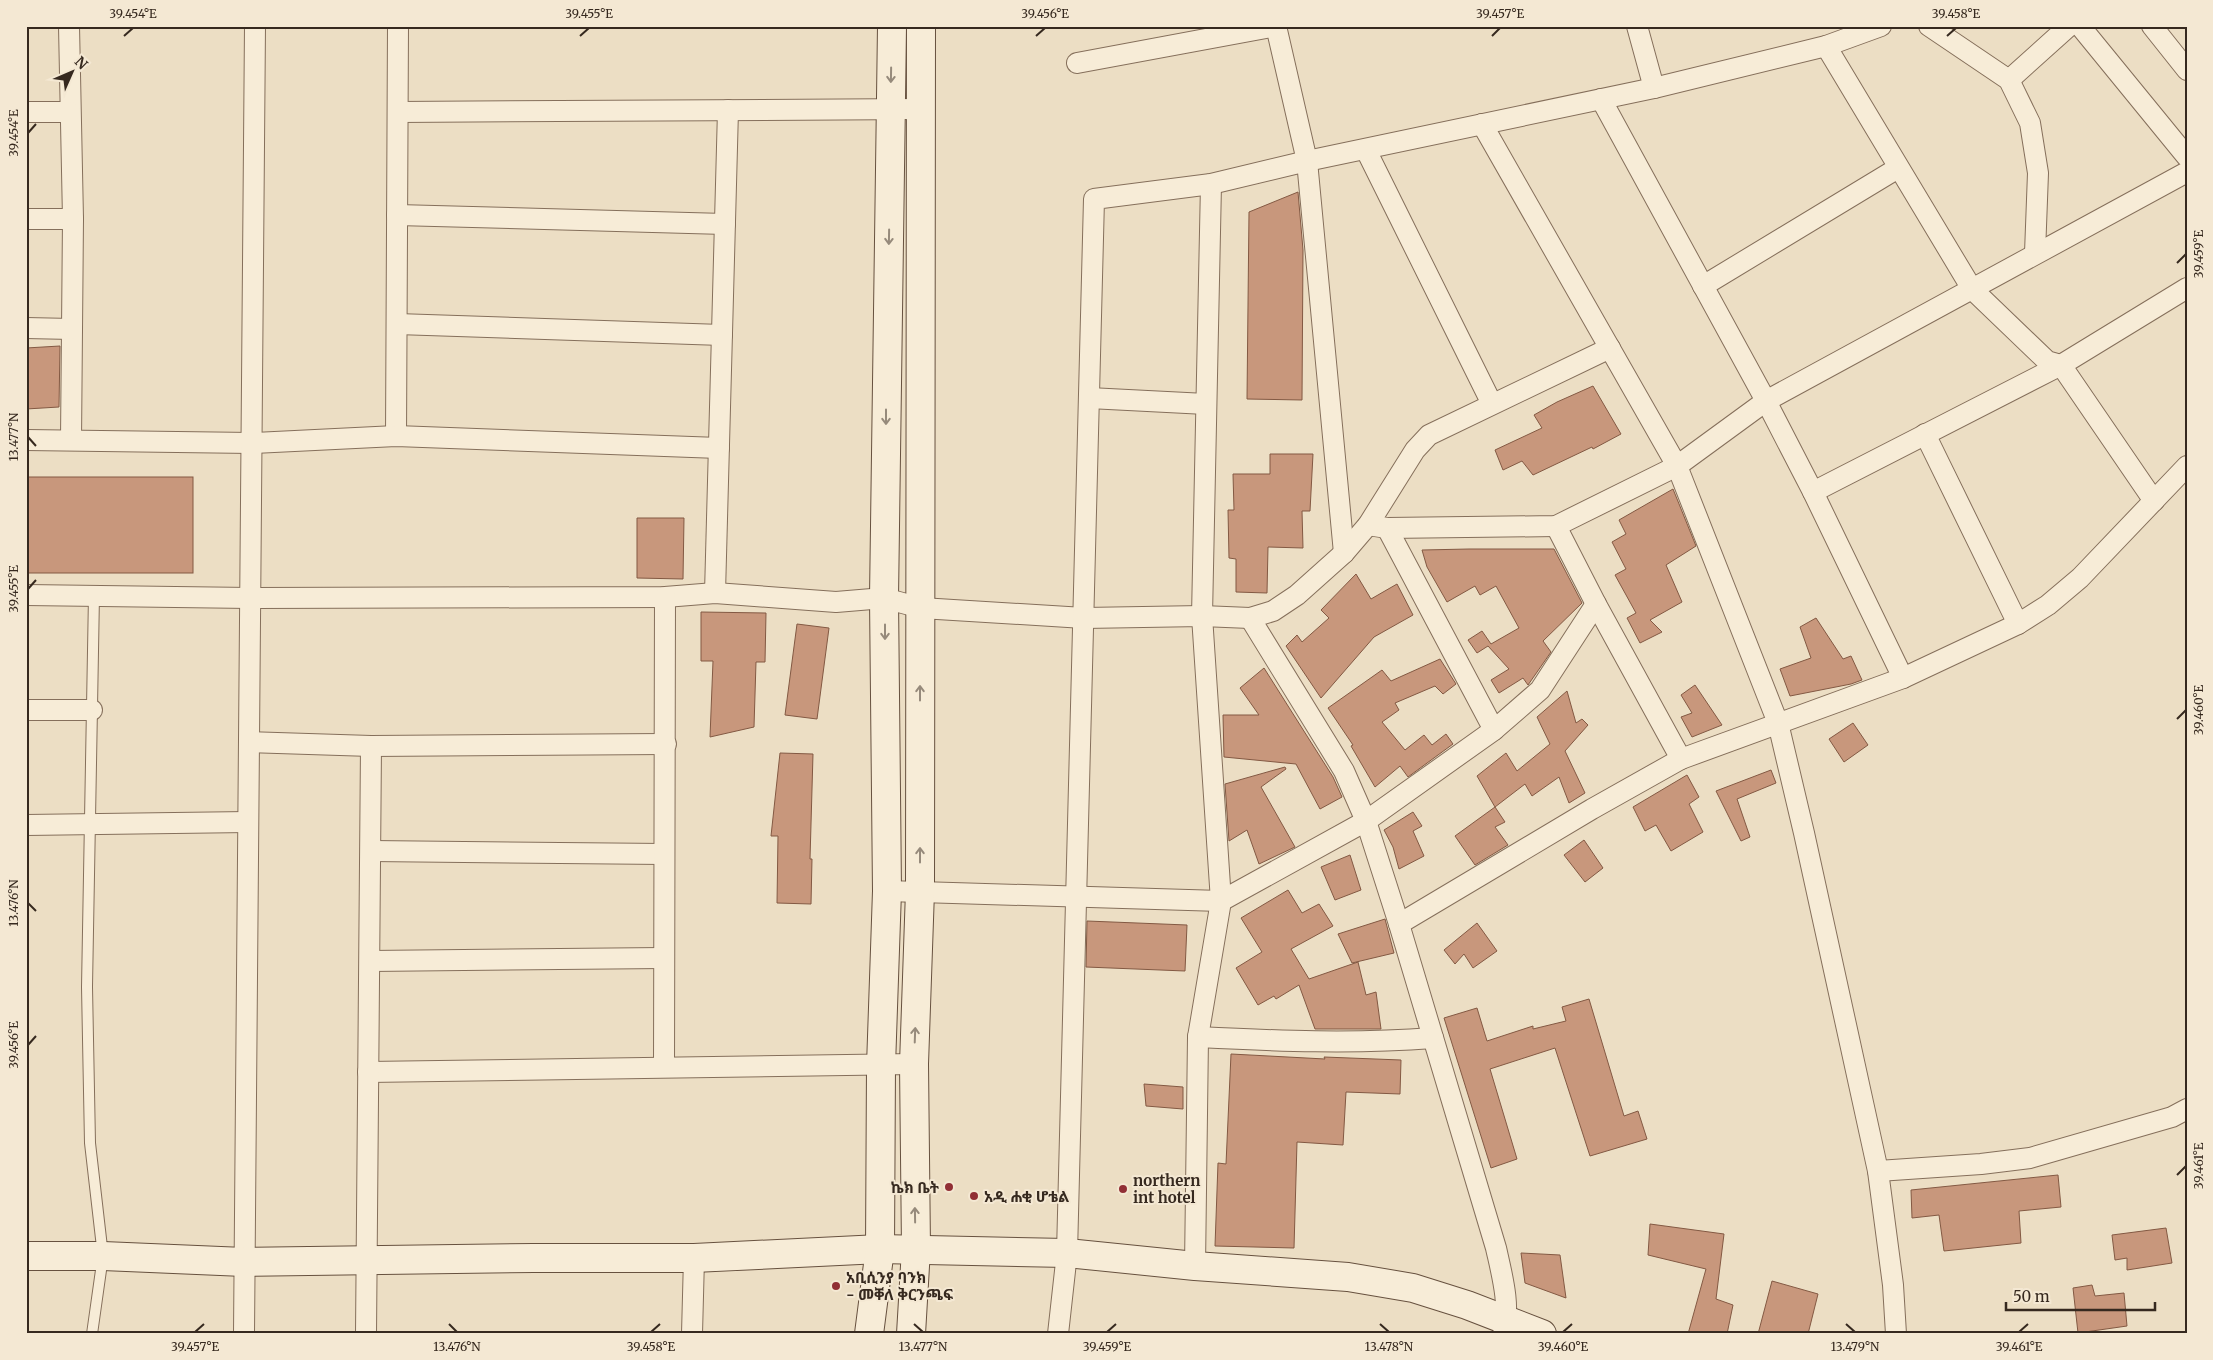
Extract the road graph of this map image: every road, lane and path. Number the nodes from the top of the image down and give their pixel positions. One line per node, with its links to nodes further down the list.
1 (69, 26): 23 (street)
2 (256, 26): 56 (street)
3 (398, 26): 24 (street)
4 (892, 26): 21 (street, one-way to 21)
5 (921, 26): 19 (street)
6 (1276, 26): 14 (street); 28 (street)
7 (1637, 26): 17 (street)
8 (1881, 26): 13 (street)
9 (1929, 26): 16 (street)
10 (2070, 26): 16 (street)
11 (2080, 26): 27 (street)
12 (2152, 26): 15 (street)
13 (1826, 46): 17 (street); 29 (street)
14 (1077, 63)
15 (2187, 70)
16 (2010, 80): 36 (street)
17 (1654, 88): 18 (street)
18 (1601, 99): 25 (street); 37 (street)
19 (920, 109): 21 (street); 47 (street)
20 (728, 110): 21 (street); 24 (street); 35 (street)
21 (891, 110): 46 (street, one-way to 46)
22 (26, 112): 23 (street)
23 (70, 112): 34 (street)
24 (398, 112): 32 (street)
25 (1482, 124): 26 (street); 44 (street)
26 (1366, 150): 28 (street); 51 (street)
27 (2187, 156)
28 (1307, 161): 31 (street); 64 (street)
29 (1898, 168): 37 (street); 39 (street)
30 (2187, 172): 36 (street)
31 (1211, 184): 48 (street); 50 (street)
32 (397, 215): 35 (street); 40 (street)
33 (26, 219): 34 (street)
34 (73, 219): 42 (street)
35 (725, 224): 43 (street)
36 (2035, 253): 39 (street)
37 (1703, 286): 49 (street)
38 (2187, 288): 45 (street)
39 (1972, 289): 45 (street); 49 (street)
40 (397, 324): 43 (street); 53 (street)
41 (26, 328): 42 (street)
42 (72, 329): 55 (street)
43 (722, 335): 57 (street)
44 (1610, 348): 51 (street); 58 (street)
45 (2061, 365): 52 (street); 61 (street)
46 (886, 386): 47 (street); 70 (street, one-way to 70)
47 (920, 388): 72 (street)
48 (1089, 398): 50 (street); 74 (street)
49 (1766, 401): 58 (street); 60 (street)
50 (1206, 404): 73 (street)
51 (1492, 404): 62 (street)
52 (1925, 434): 60 (street); 76 (street)
53 (396, 436): 56 (street); 57 (street)
54 (26, 440): 55 (street)
55 (71, 440): 56 (street)
56 (252, 443): 69 (street)
57 (719, 448): 65 (street)
58 (1676, 466): 63 (street); 80 (street)
59 (2187, 466): 61 (street)
60 (1813, 492): 77 (street)
61 (2154, 501): 76 (street)
62 (1377, 526): 63 (street); 64 (street); 81 (street)
63 (1556, 526): 71 (street)
64 (1344, 554): 75 (street)
65 (715, 592): 68 (street); 70 (street)
66 (94, 595): 67 (street); 69 (street); 79 (lane)
67 (26, 596)
68 (665, 597): 69 (street); 83 (street)
69 (250, 598): 82 (street)
70 (884, 598): 72 (street); 92 (street, one-way to 92)
71 (1596, 604): 81 (street); 85 (street)
72 (920, 608): 74 (street); 93 (street, one-way to 72)
73 (1202, 616): 74 (street); 75 (street); 95 (street)
74 (1084, 618): 94 (street)
75 (1250, 618): 86 (street)
76 (2018, 624): 77 (street)
77 (1903, 678): 80 (street)
78 (26, 710): 79 (street)
79 (92, 710): 89 (lane)
80 (1778, 723): 85 (street); 106 (street)
81 (1494, 730): 86 (street)
82 (249, 742): 84 (street); 87 (street)
83 (666, 744): 84 (street); 91 (street)
84 (371, 746): 90 (street)
85 (1681, 759): 96 (street)
86 (1366, 821): 95 (street); 96 (street)
87 (248, 822): 89 (street); 113 (street)
88 (26, 825): 89 (street)
89 (89, 826): 111 (lane)
90 (371, 851): 91 (street); 98 (street)
91 (664, 854): 97 (street)
92 (887, 891): 93 (street); 102 (street)
93 (920, 891): 94 (street); 101 (street, one-way to 93)
94 (1076, 896): 95 (street); 109 (street)
95 (1220, 901): 99 (street)
96 (1399, 924): 100 (street)
97 (663, 958): 98 (street); 103 (street)
98 (370, 961): 104 (street)
99 (1198, 1037): 100 (street); 115 (street)
100 (1433, 1038): 116 (street)
101 (914, 1064): 102 (street); 108 (street, one-way to 101)
102 (881, 1066): 103 (street); 107 (street)
103 (664, 1067): 104 (street)
104 (368, 1072): 114 (street)
105 (2187, 1108): 106 (street)
106 (1878, 1171): 125 (street)
107 (880, 1249): 108 (street); 112 (street); 121 (street)
108 (916, 1249): 109 (street); 122 (street)
109 (1066, 1253): 115 (street); 123 (street)
110 (26, 1256): 111 (street)
111 (103, 1256): 113 (street); 117 (lane)
112 (694, 1258): 114 (street); 120 (street)
113 (244, 1262): 114 (street); 118 (street)
114 (366, 1262): 119 (street)
115 (1195, 1266): 116 (street)
116 (1505, 1328): 124 (street)
117 (92, 1334)
118 (244, 1334)
119 (366, 1334)
120 (692, 1334)
121 (869, 1334)
122 (911, 1334)
123 (1058, 1334)
124 (1542, 1334)
125 (1896, 1334)

